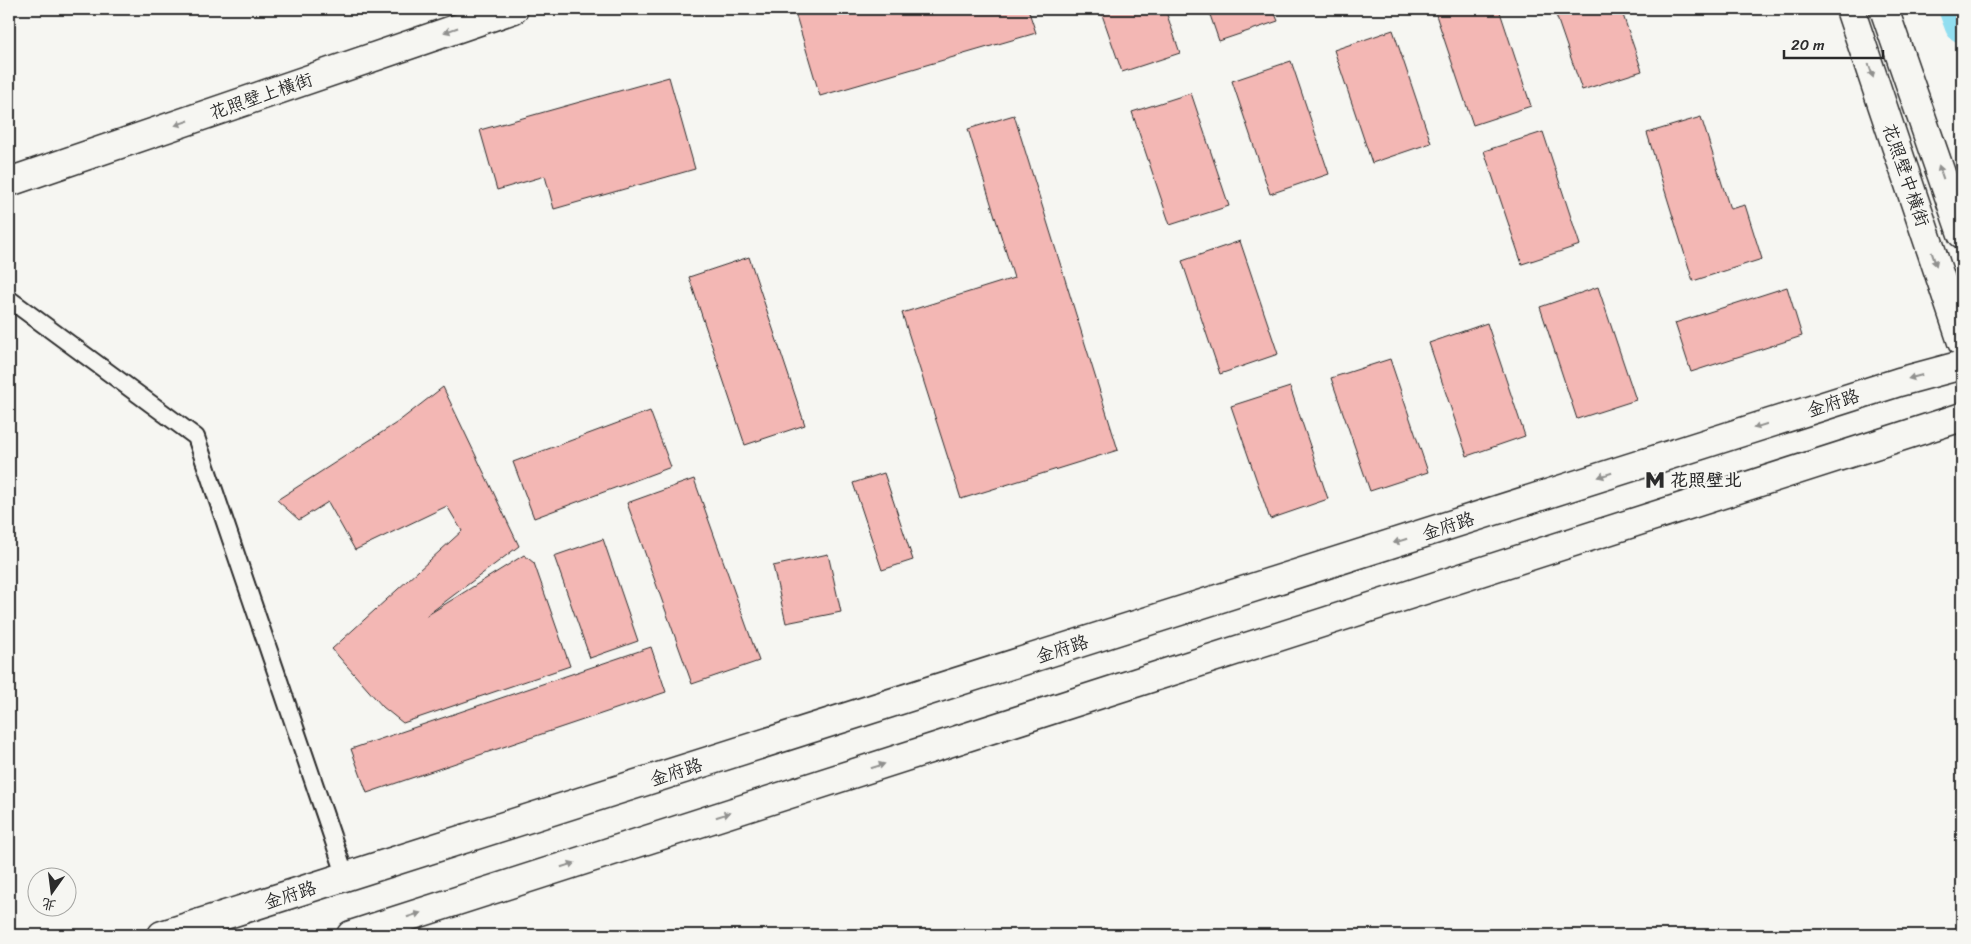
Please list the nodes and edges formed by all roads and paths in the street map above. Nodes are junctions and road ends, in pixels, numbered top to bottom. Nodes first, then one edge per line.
1 (514, 9) edge
2 (1850, 9) edge
3 (1884, 9) edge
4 (9, 182) edge
5 (1962, 234) edge
6 (9, 300) edge
7 (1962, 342) edge
8 (1962, 365) edge
9 (1962, 418) edge
10 (346, 876) junction
11 (162, 935) edge
12 (351, 935) edge

1 -> 4 street, 花照壁上横街
2 -> 7 street, 花照壁中横街
5 -> 3 street, 花照壁中横街
6 - 10 lane
8 -> 10 street, 金府路
12 -> 9 street
10 - 11 street, 金府路

